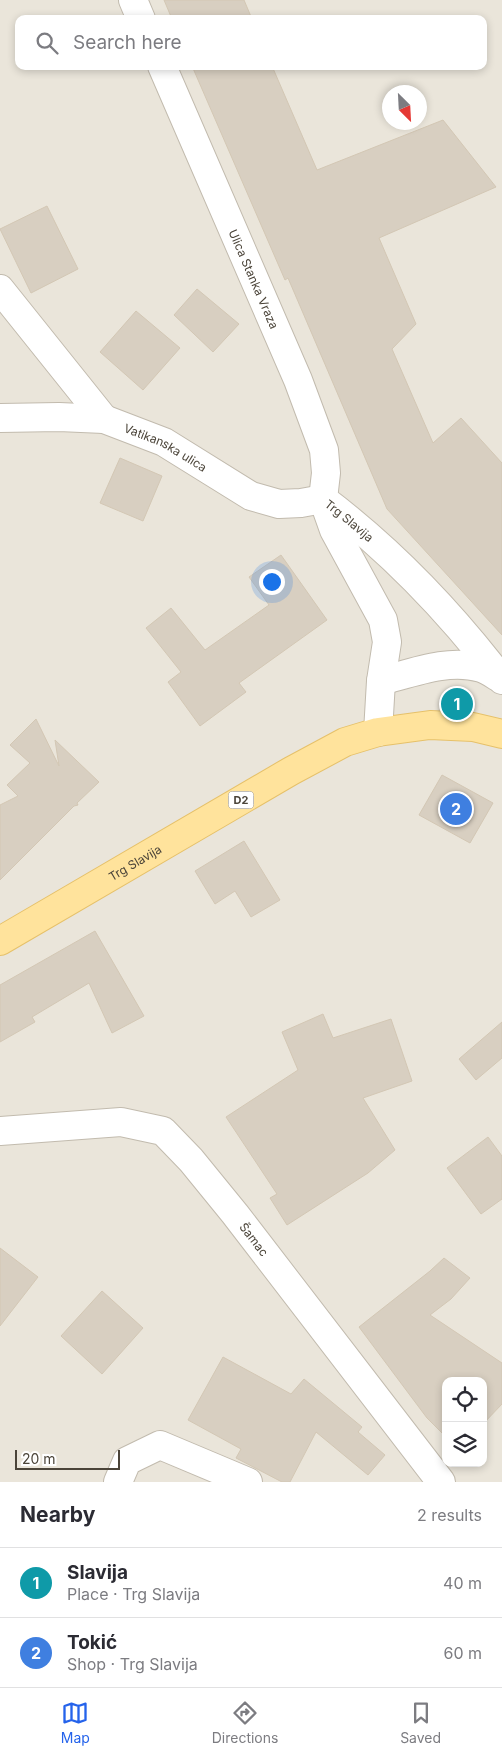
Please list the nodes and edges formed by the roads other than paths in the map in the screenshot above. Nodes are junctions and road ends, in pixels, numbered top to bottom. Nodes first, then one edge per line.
1 (133, 0) edge
2 (139, 15) edge
3 (164, 70) edge
4 (0, 289) edge
5 (0, 418) edge
6 (104, 419) junction
7 (324, 499) junction
8 (502, 680) edge
9 (381, 681) junction
10 (378, 732) junction
11 (502, 734) edge
12 (0, 941) edge
13 (0, 1131) edge
14 (118, 1482) edge
15 (248, 1482) edge
16 (442, 1482) edge

1 - 2 street
3 - 7 street, Ulica Stanka Vraza
4 - 6 street
5 - 6 street, Vatikanska ulica
6 - 7 street, Vatikanska ulica
7 - 8 street, Trg Slavija
7 - 9 street, Trg Slavija
8 - 9 street
9 - 10 street, Trg Slavija
10 - 11 main road, Trg Slavija / D2
10 - 12 main road, Trg Slavija / D2
13 - 16 street, Šamac
14 - 15 street

